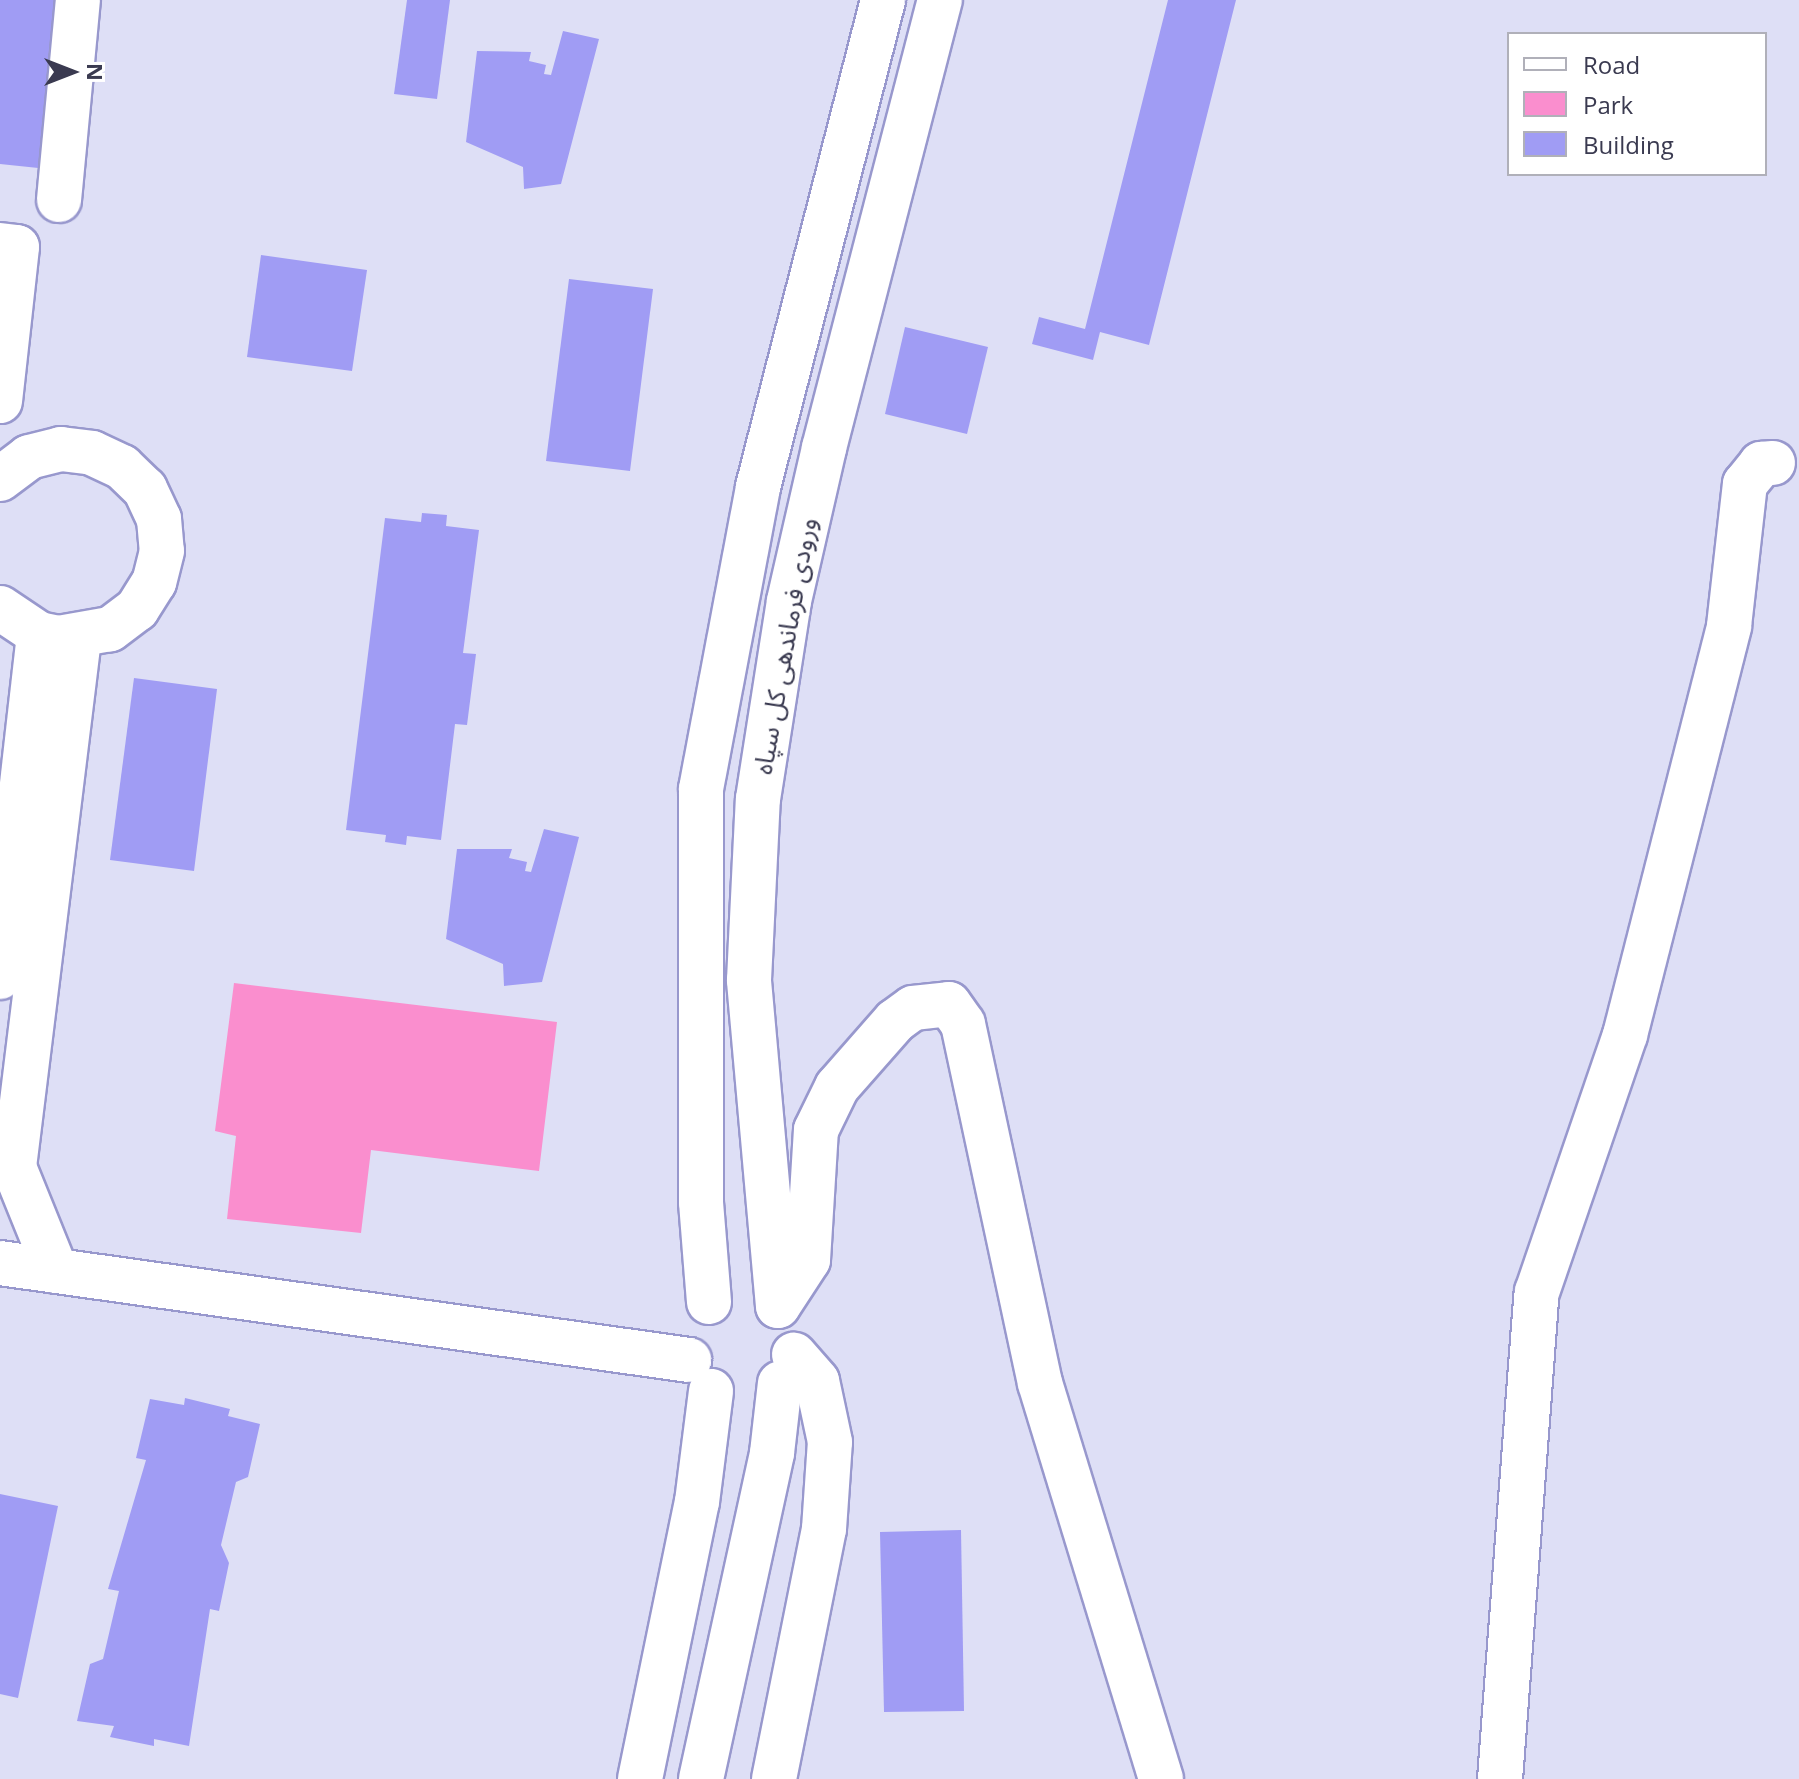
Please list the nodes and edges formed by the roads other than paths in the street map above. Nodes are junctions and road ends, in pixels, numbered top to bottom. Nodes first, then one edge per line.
1 (78, 0) edge
2 (883, 0) edge
3 (940, 0) edge
4 (59, 200) dead end
5 (0, 245) edge
6 (0, 401) edge
7 (1773, 463) dead end
8 (0, 479) edge
9 (0, 608) edge
10 (59, 636) junction
11 (0, 977) edge
12 (0, 1263) edge
13 (56, 1271) junction
14 (709, 1302) junction
15 (778, 1306) junction
16 (787, 1369) junction
17 (700, 1376) junction
18 (640, 1779) edge
19 (701, 1779) edge
20 (774, 1779) edge
21 (1161, 1779) edge
22 (1500, 1779) edge

1 - 4 lane
2 - 14 lane
3 - 15 lane, ورودی فرماندهی کل سپاه
5 - 6 lane
7 - 22 lane
8 - 10 lane
9 - 10 lane
10 - 11 lane
10 - 13 lane
12 - 13 lane
13 - 17 lane
14 - 15 lane
14 - 17 lane
15 - 16 lane
15 - 21 lane
16 - 17 lane
16 - 19 lane
16 - 20 lane
17 - 18 lane

